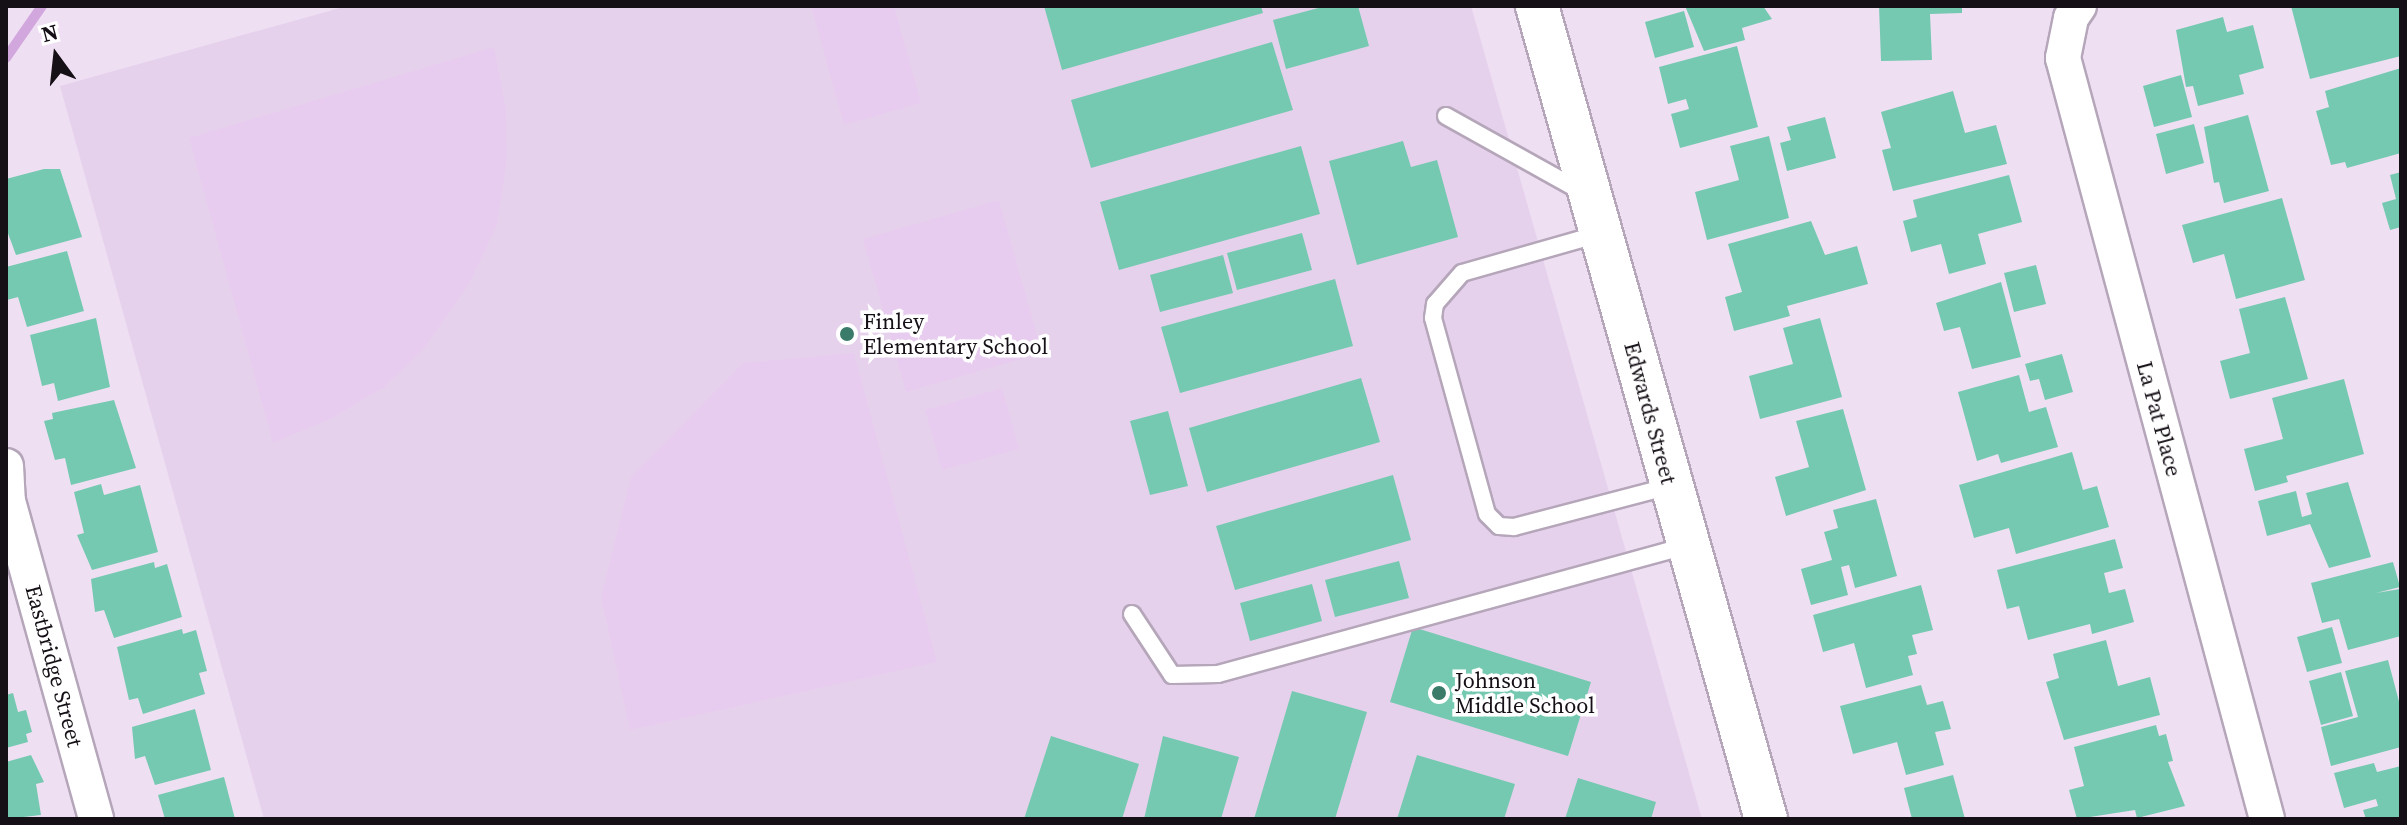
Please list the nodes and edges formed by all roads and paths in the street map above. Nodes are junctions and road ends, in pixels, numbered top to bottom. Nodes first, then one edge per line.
1 (1537, 6) edge
2 (2075, 12) edge
3 (1446, 116) dead end
4 (1595, 215) junction
5 (6, 466) edge
6 (1670, 486) junction
7 (7, 501) edge
8 (1688, 546) junction
9 (1132, 614) dead end
10 (96, 819) edge
11 (1766, 819) edge
12 (2267, 819) edge

1 - 4 street, Edwards Street
2 - 12 street, La Pat Place
3 - 4 lane
4 - 6 street, Edwards Street
4 - 6 lane
5 - 7 street, Eastbridge Street
6 - 8 street, Edwards Street
7 - 10 street, Eastbridge Street
8 - 9 lane
8 - 11 street, Edwards Street

